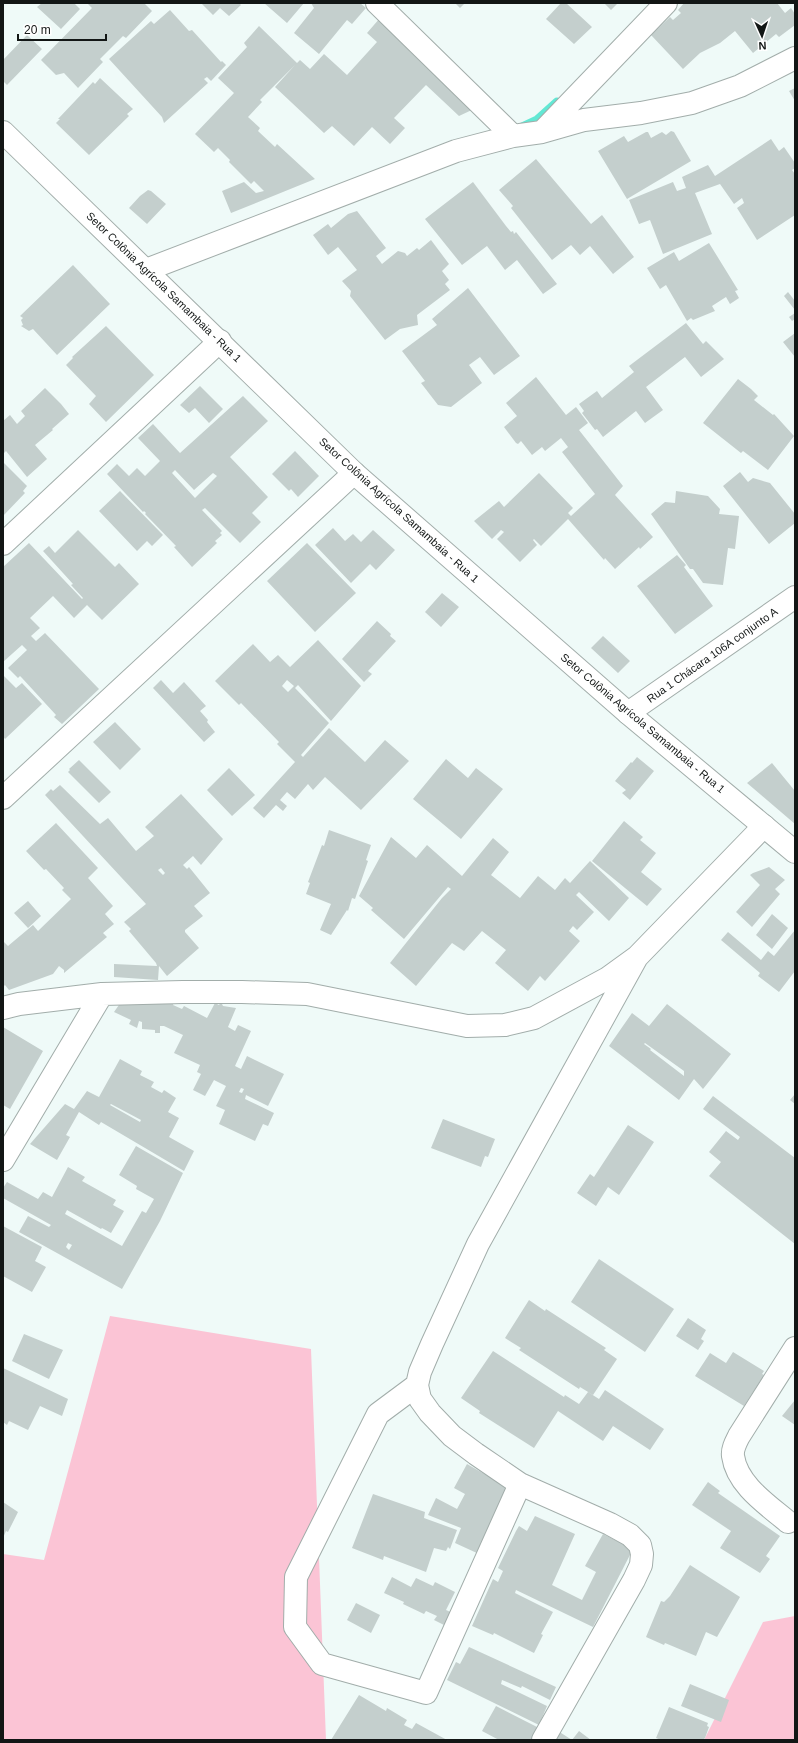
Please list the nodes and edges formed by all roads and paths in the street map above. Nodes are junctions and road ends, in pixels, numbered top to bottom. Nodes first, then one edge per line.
1 (377, 3) edge
2 (666, 3) edge
3 (795, 58) edge
4 (3, 132) edge
5 (542, 132) junction
6 (513, 136) junction
7 (146, 270) junction
8 (220, 341) junction
9 (354, 473) junction
10 (3, 544) edge
11 (795, 597) edge
12 (628, 713) junction
13 (3, 798) edge
14 (764, 826) junction
15 (795, 852) edge
16 (637, 957) junction
17 (102, 994) junction
18 (3, 1008) edge
19 (3, 1160) edge
20 (795, 1348) edge
21 (417, 1385) junction
22 (520, 1484) junction
23 (788, 1522) dead end
24 (544, 1740) edge

1 - 6 street
2 - 5 street
3 - 5 street
4 - 7 street, Setor Colônia Agrícola Samambaia - Rua 1
5 - 6 street
6 - 7 street
7 - 8 street, Setor Colônia Agrícola Samambaia - Rua 1
8 - 9 street, Setor Colônia Agrícola Samambaia - Rua 1
8 - 10 street
9 - 12 street, Setor Colônia Agrícola Samambaia - Rua 1
9 - 13 street
11 - 12 street, Rua 1 Chácara 106A conjunto A
12 - 14 street, Setor Colônia Agrícola Samambaia - Rua 1
14 - 15 street, Setor Colônia Agrícola Samambaia - Rua 1
14 - 16 street
16 - 17 street
16 - 21 street
17 - 18 street
17 - 19 street
20 - 23 street
21 - 22 street
21 - 22 street
22 - 24 street

